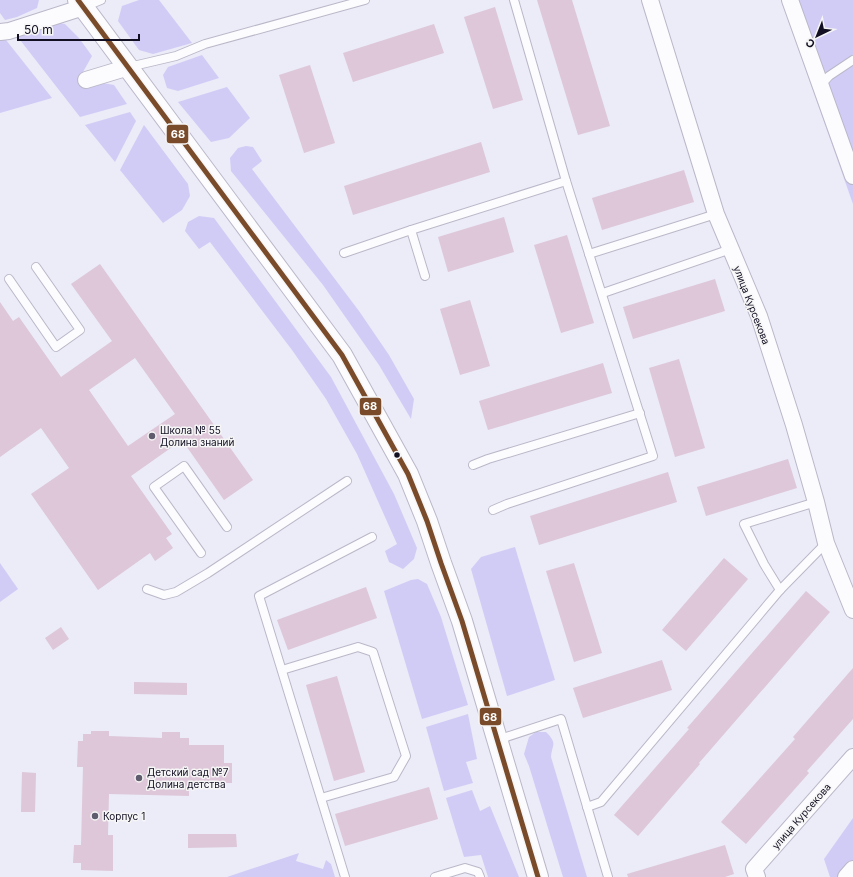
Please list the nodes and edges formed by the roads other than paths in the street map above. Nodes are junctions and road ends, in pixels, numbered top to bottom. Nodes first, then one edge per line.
1 (365, 0) edge
2 (514, 0) edge
3 (650, 0) edge
4 (790, 0) edge
5 (88, 2) edge
6 (0, 32) edge
7 (853, 60) edge
8 (129, 67) junction
9 (86, 80) dead end
10 (821, 84) junction
11 (853, 176) edge
12 (566, 181) junction
13 (716, 214) junction
14 (411, 230) junction
15 (731, 249) junction
16 (344, 253) dead end
17 (589, 254) junction
18 (36, 266) dead end
19 (425, 276) dead end
20 (9, 279) dead end
21 (603, 294) junction
22 (640, 413) junction
23 (473, 465) dead end
24 (347, 481) dead end
25 (816, 502) junction
26 (493, 510) dead end
27 (227, 527) dead end
28 (372, 537) dead end
29 (826, 543) junction
30 (201, 553) dead end
31 (147, 589) dead end
32 (780, 590) junction
33 (853, 610) edge
34 (282, 670) junction
35 (497, 740) junction
36 (853, 757) edge
37 (321, 798) junction
38 (587, 807) junction
39 (853, 869) edge
40 (345, 877) edge
41 (435, 877) edge
42 (480, 877) edge
43 (538, 877) edge
44 (608, 877) edge
45 (757, 877) edge
46 (846, 877) edge

1 - 8 lane
2 - 12 lane
3 - 13 street, улица Курсекова
4 - 10 street
5 - 6 street
5 - 8 street
7 - 10 lane
8 - 9 street
8 - 35 street
10 - 11 street
12 - 14 lane
12 - 17 lane
13 - 15 street, улица Курсекова
13 - 17 lane
14 - 16 lane
14 - 19 lane
15 - 21 lane
15 - 25 street, улица Курсекова
17 - 21 lane
18 - 20 lane
21 - 22 lane
22 - 23 lane
22 - 26 lane
24 - 31 lane
25 - 29 street, улица Курсекова
25 - 32 lane
27 - 30 lane
28 - 34 lane
29 - 32 lane
29 - 33 street, улица Курсекова
32 - 38 lane
34 - 37 lane
34 - 37 lane
35 - 38 lane
35 - 43 street
36 - 45 street, улица Курсекова
37 - 40 lane
38 - 44 lane
39 - 46 street
41 - 42 lane

